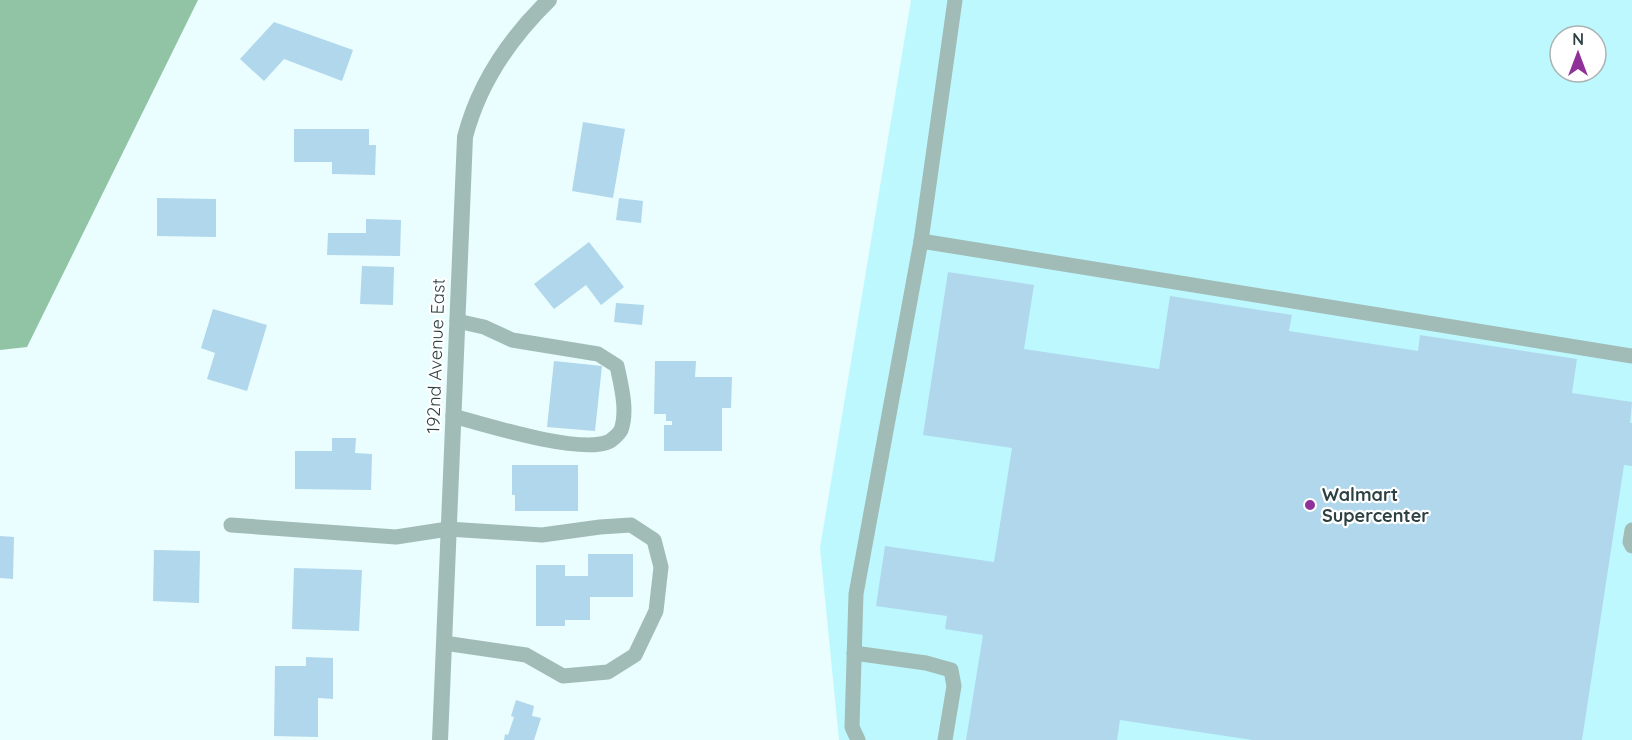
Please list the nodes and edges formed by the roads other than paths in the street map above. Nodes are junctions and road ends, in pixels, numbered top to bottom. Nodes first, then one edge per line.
1 (549, 0) edge
2 (955, 0) edge
3 (921, 241) junction
4 (457, 321) junction
5 (1632, 356) edge
6 (453, 416) junction
7 (231, 525) dead end
8 (448, 529) junction
9 (1632, 530) edge
10 (1632, 546) edge
11 (444, 643) junction
12 (854, 653) junction
13 (440, 740) edge
14 (858, 740) edge
15 (945, 740) edge

1 - 4 street, 192nd Avenue East
2 - 3 lane
3 - 5 lane
3 - 12 lane
4 - 6 street, 192nd Avenue East
4 - 6 lane
6 - 8 street, 192nd Avenue East
7 - 8 lane
8 - 11 street, 192nd Avenue East
8 - 11 lane
9 - 10 lane
11 - 13 street, 192nd Avenue East
12 - 14 lane
12 - 15 lane

